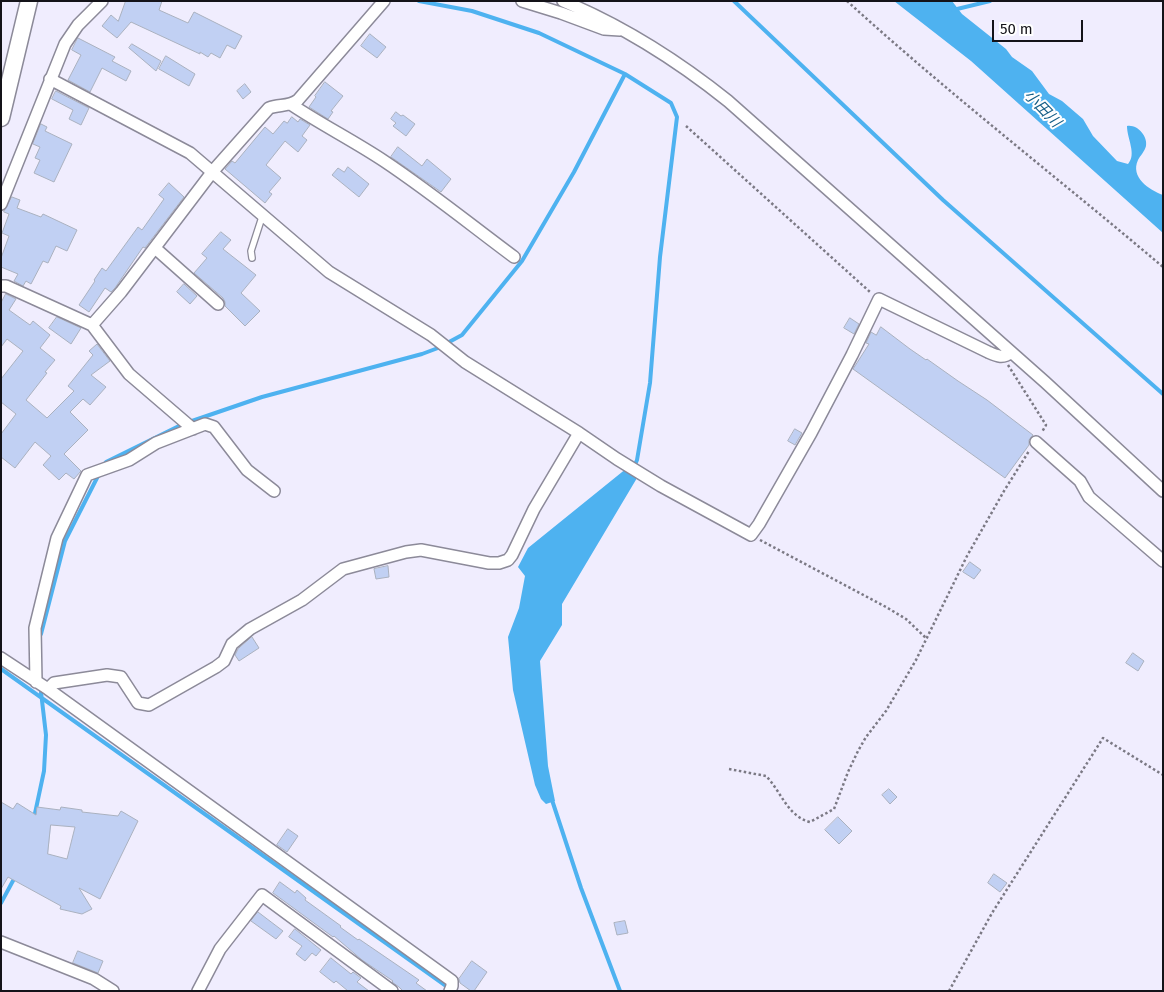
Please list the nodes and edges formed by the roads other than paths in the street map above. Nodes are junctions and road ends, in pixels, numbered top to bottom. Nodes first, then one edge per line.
1 (29, 1) edge
2 (102, 1) edge
3 (384, 1) edge
4 (522, 1) edge
5 (564, 1) edge
6 (622, 30) junction
7 (50, 79) junction
8 (292, 105) junction
9 (1, 118) edge
10 (213, 171) junction
11 (1, 204) edge
12 (263, 214) junction
13 (155, 248) junction
14 (514, 257) dead end
15 (252, 258) dead end
16 (1, 286) edge
17 (218, 304) dead end
18 (92, 325) junction
19 (1008, 354) junction
20 (193, 429) junction
21 (579, 433) junction
22 (1036, 442) road end
23 (274, 491) dead end
24 (1163, 491) edge
25 (1163, 561) edge
26 (1, 658) edge
27 (36, 682) junction
28 (48, 689) junction
29 (1, 942) edge
30 (451, 988) edge
31 (113, 991) edge
32 (198, 991) edge
33 (392, 991) edge

1 - 9 main road
2 - 7 street
3 - 8 street
4 - 6 street
5 - 6 street
6 - 19 street
7 - 10 street
7 - 11 street
8 - 10 street
8 - 14 street
10 - 12 street
10 - 13 street
12 - 15 lane
12 - 21 street
13 - 17 street
13 - 18 street
16 - 18 street
18 - 20 street
19 - 21 street
19 - 24 street
20 - 23 street
20 - 27 street
21 - 28 street
22 - 25 street
26 - 27 street
27 - 28 street
28 - 30 street
29 - 31 street
32 - 33 street

